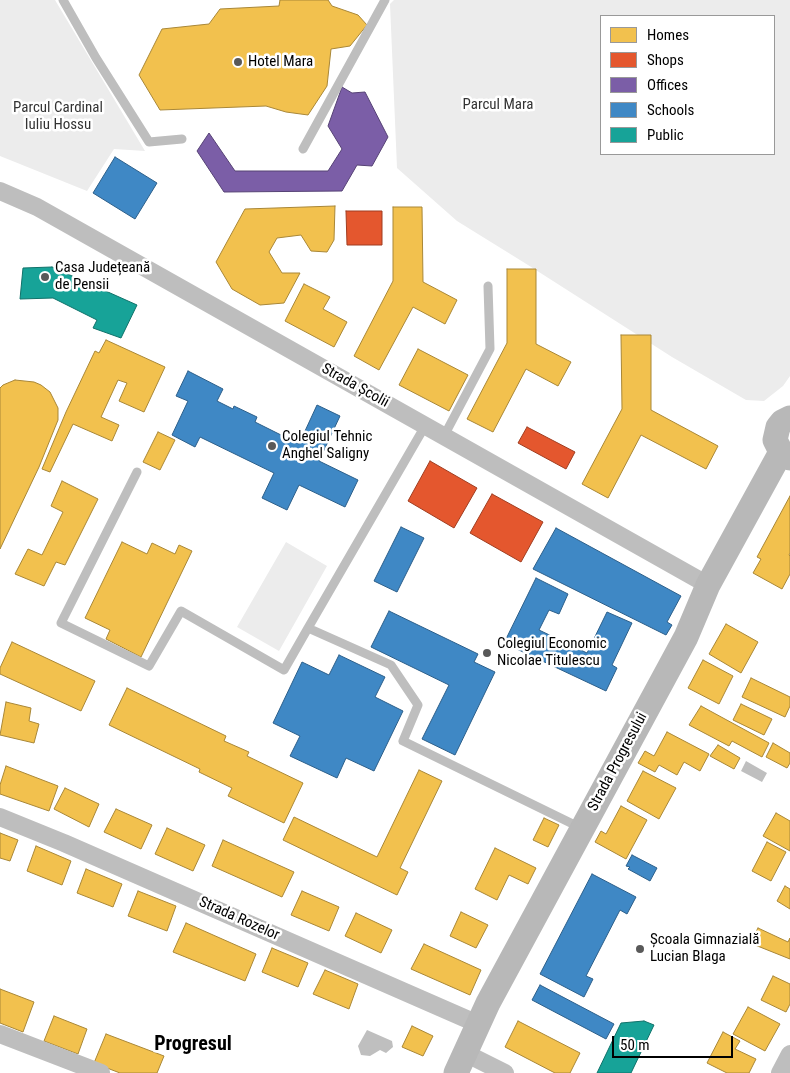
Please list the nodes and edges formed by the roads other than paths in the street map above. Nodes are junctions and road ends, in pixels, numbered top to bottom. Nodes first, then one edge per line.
1 (63, 0) edge
2 (385, 0) edge
3 (182, 139) dead end
4 (303, 149) dead end
5 (0, 191) edge
6 (488, 286) dead end
7 (790, 418) edge
8 (426, 426) junction
9 (444, 436) junction
10 (785, 455) edge
11 (137, 472) dead end
12 (708, 586) junction
13 (308, 628) junction
14 (0, 817) edge
15 (582, 829) junction
16 (478, 1024) junction
17 (0, 1034) edge
18 (790, 1054) edge
19 (460, 1063) edge
20 (101, 1073) edge
21 (505, 1073) edge
22 (780, 1073) edge

1 - 3 lane
2 - 4 lane
5 - 8 street, Strada Școlii
6 - 9 lane
7 - 10 street, Strada Progresului
8 - 9 street, Strada Școlii
8 - 13 lane
9 - 12 street, Strada Școlii
10 - 12 street, Strada Progresului
11 - 13 lane
12 - 15 street, Strada Progresului
13 - 15 lane
14 - 16 street, Strada Rozelor
15 - 16 street, Strada Progresului
16 - 19 street, Strada Progresului
17 - 20 street
18 - 22 street
19 - 21 street

